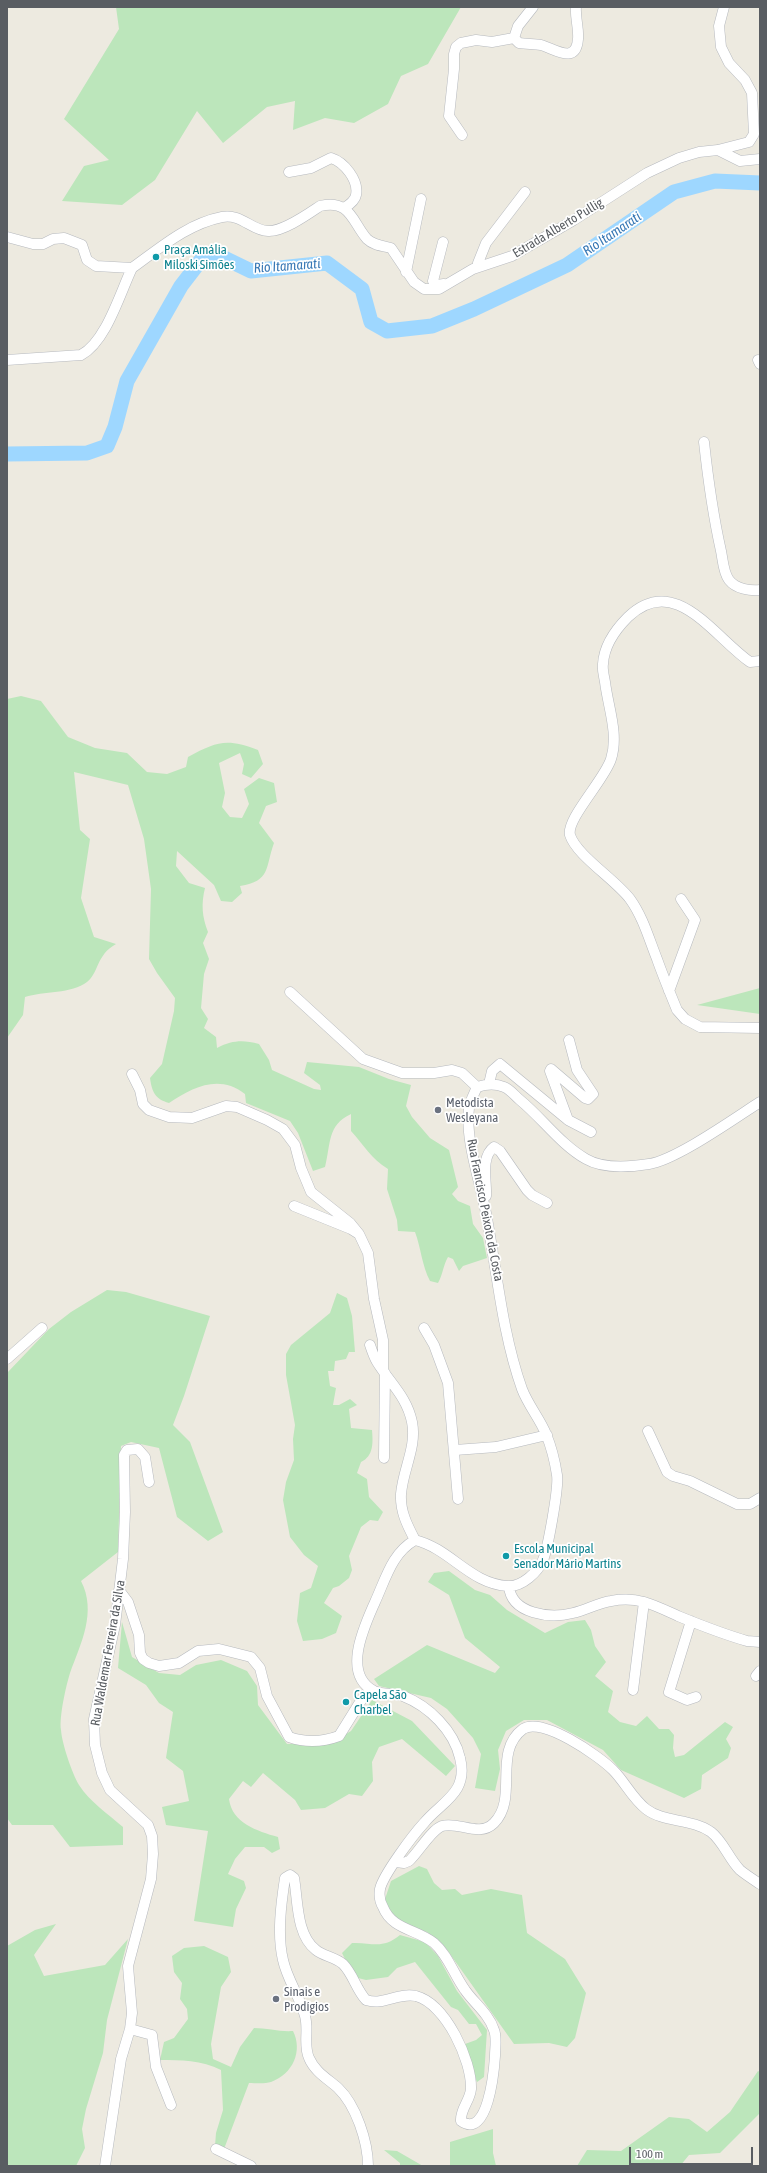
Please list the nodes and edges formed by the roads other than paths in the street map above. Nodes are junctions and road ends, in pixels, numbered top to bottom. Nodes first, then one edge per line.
1 (533, 7) edge
2 (576, 7) edge
3 (724, 7) edge
4 (514, 38) junction
5 (462, 135) dead end
6 (718, 150) junction
7 (760, 159) edge
8 (289, 172) dead end
9 (525, 192) dead end
10 (421, 199) dead end
11 (344, 208) junction
12 (7, 237) edge
13 (443, 242) dead end
14 (512, 256) junction
15 (478, 263) junction
16 (132, 268) junction
17 (406, 272) junction
18 (7, 360) edge
19 (704, 442) dead end
20 (760, 590) edge
21 (760, 661) edge
22 (681, 899) dead end
23 (669, 991) junction
24 (290, 992) dead end
25 (760, 1028) edge
26 (569, 1040) dead end
27 (132, 1074) dead end
28 (489, 1084) junction
29 (478, 1087) junction
30 (760, 1102) edge
31 (568, 1120) junction
32 (591, 1132) dead end
33 (547, 1203) dead end
34 (294, 1206) dead end
35 (485, 1210) junction
36 (359, 1234) junction
37 (42, 1328) dead end
38 (424, 1328) dead end
39 (370, 1345) dead end
40 (7, 1359) edge
41 (384, 1371) junction
42 (648, 1431) dead end
43 (547, 1435) junction
44 (455, 1450) junction
45 (384, 1458) dead end
46 (149, 1482) dead end
47 (760, 1498) edge
48 (458, 1499) dead end
49 (415, 1540) junction
50 (510, 1586) junction
51 (119, 1590) junction
52 (644, 1602) junction
53 (691, 1621) junction
54 (760, 1642) edge
55 (372, 1690) junction
56 (633, 1690) dead end
57 (696, 1697) dead end
58 (396, 1862) junction
59 (760, 1884) edge
60 (130, 2029) junction
61 (171, 2105) dead end
62 (216, 2149) dead end
63 (105, 2166) edge
64 (251, 2166) edge
65 (368, 2166) edge

1 - 4 street
2 - 4 street
3 - 6 street, Estrada Alberto Pullig
4 - 5 street
6 - 7 street
6 - 14 street, Estrada Alberto Pullig
8 - 11 street
9 - 15 street
10 - 17 street
11 - 16 street
11 - 17 street, Estrada Alberto Pullig
12 - 16 street
13 - 15 street
14 - 15 street
14 - 17 street, Estrada Alberto Pullig
16 - 18 street
19 - 20 street
21 - 23 street
22 - 23 street
23 - 25 street
24 - 29 street
26 - 31 street
27 - 36 street
28 - 29 street
28 - 30 street
28 - 31 street
29 - 35 street, Rua Francisco Peixoto da Costa
31 - 32 street
33 - 35 street
34 - 36 street
35 - 43 street, Rua Francisco Peixoto da Costa
36 - 41 street
37 - 40 street
38 - 44 street
39 - 41 street
41 - 45 street
41 - 49 street
42 - 47 street
43 - 44 street
43 - 50 street, Rua Francisco Peixoto da Costa
44 - 48 street
46 - 51 street, Rua Waldemar Ferreira da Silva
49 - 50 street
49 - 55 street
50 - 52 street
51 - 55 street
51 - 60 street, Rua Waldemar Ferreira da Silva
52 - 53 street
52 - 56 street
53 - 54 street
53 - 57 street
55 - 58 street
58 - 59 street
58 - 65 street
60 - 61 street
60 - 63 street, Rua Waldemar Ferreira da Silva
62 - 64 street

